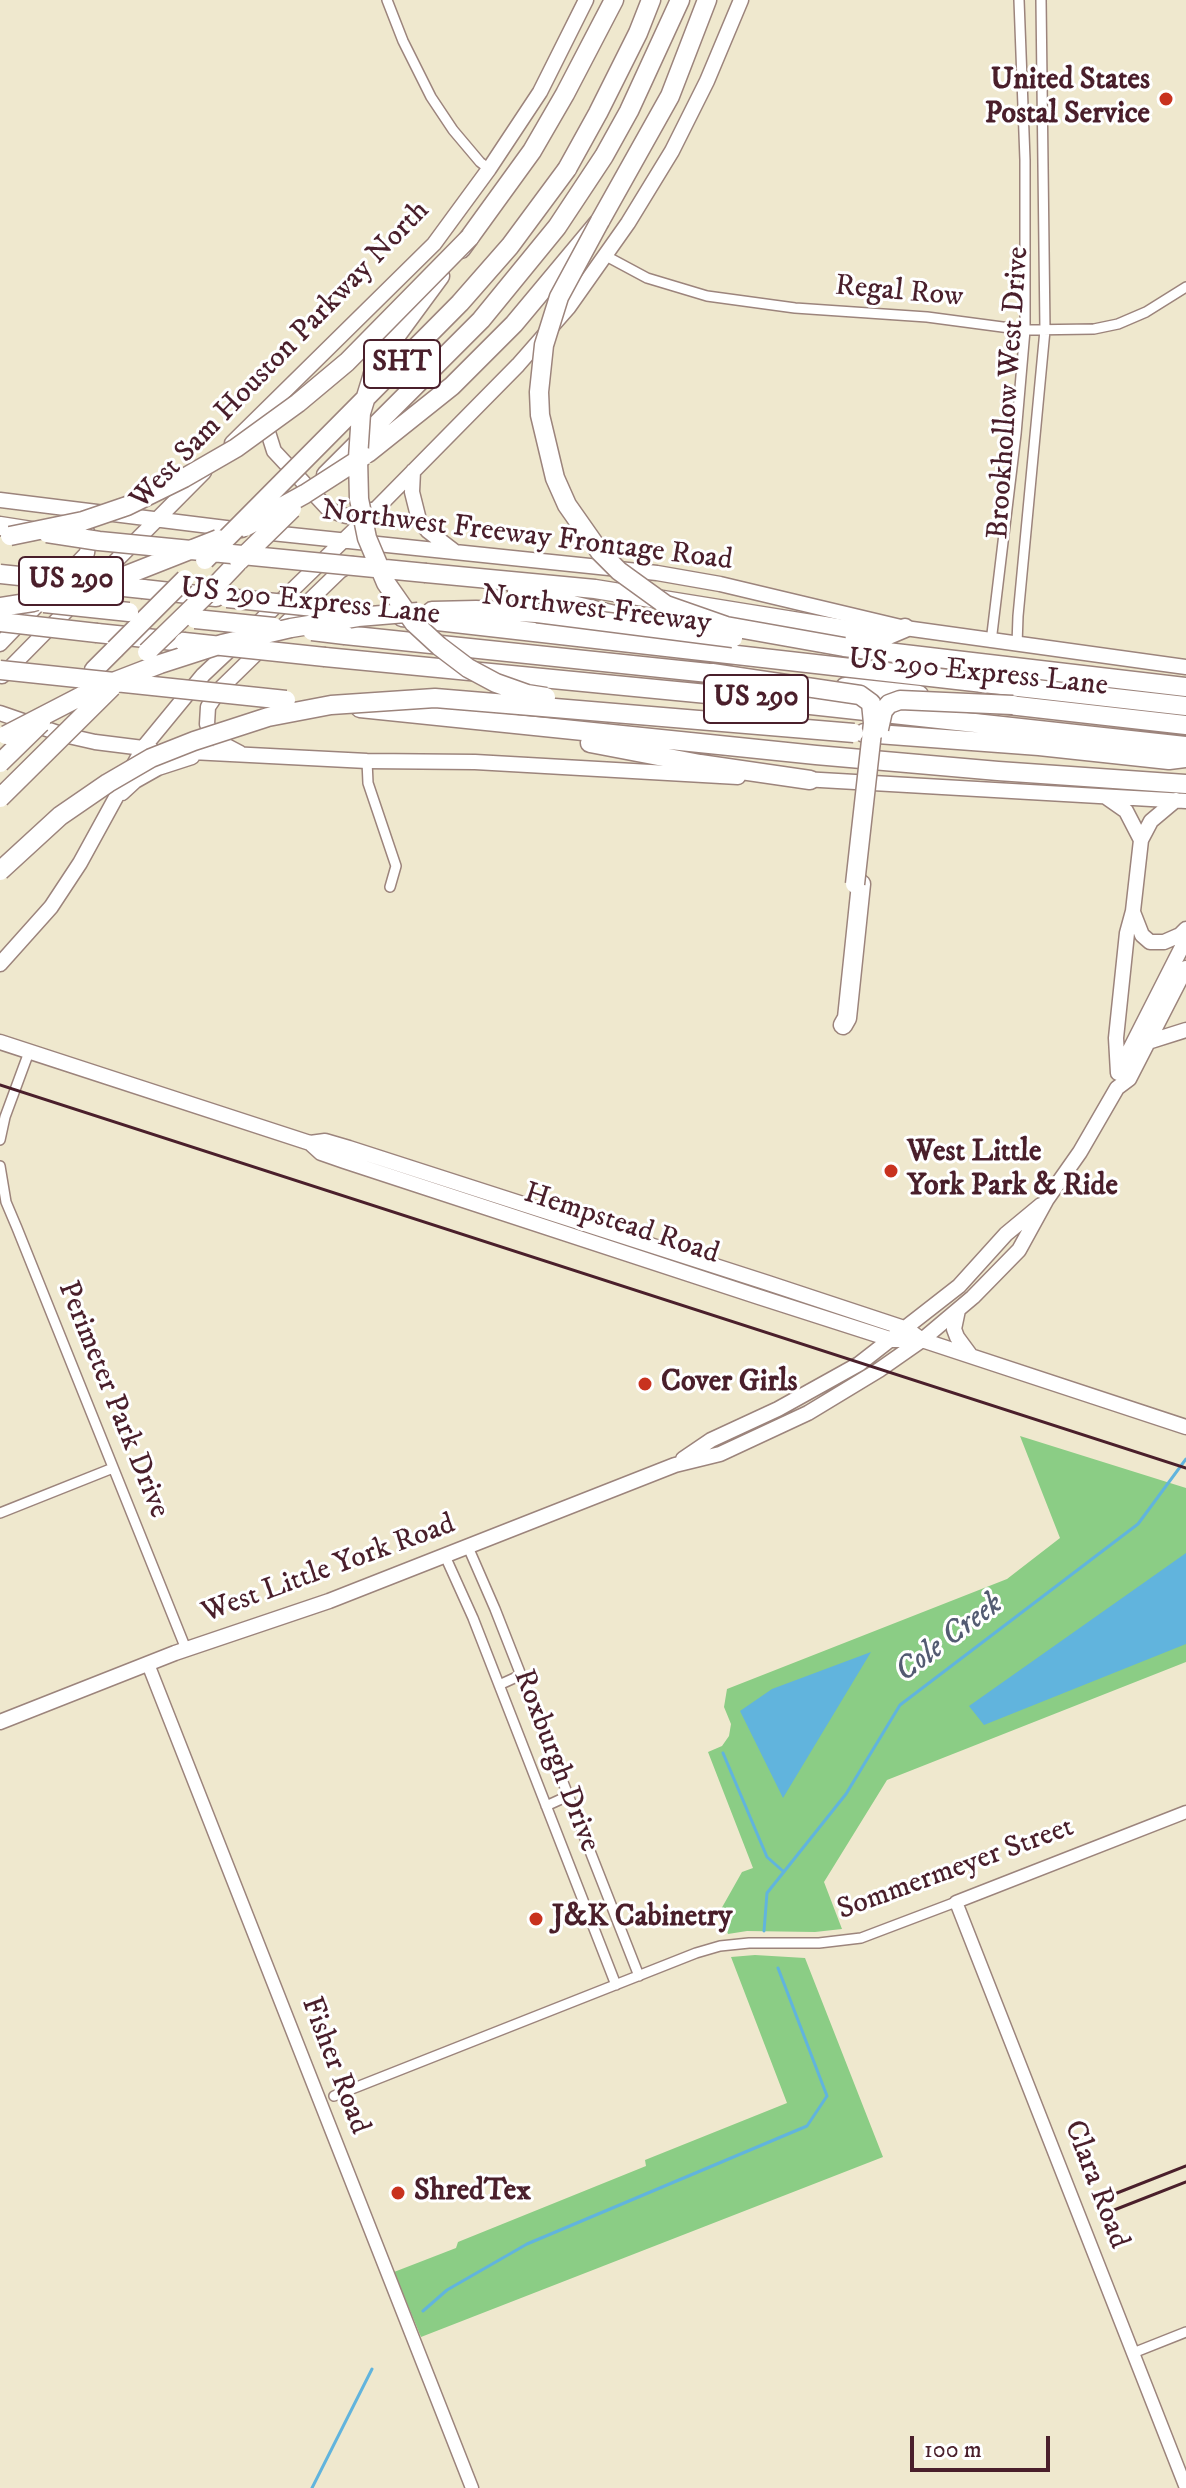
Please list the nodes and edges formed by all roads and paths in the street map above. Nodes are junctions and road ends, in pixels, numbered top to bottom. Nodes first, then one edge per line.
1 (387, 0) edge
2 (586, 0) edge
3 (614, 0) edge
4 (651, 0) edge
5 (680, 0) edge
6 (707, 0) edge
7 (741, 0) edge
8 (1019, 0) edge
9 (1041, 0) edge
10 (489, 169) junction
11 (600, 221) junction
12 (1026, 223) junction
13 (1044, 223) junction
14 (470, 237) junction
15 (606, 256) junction
16 (1186, 287) edge
17 (1025, 330) junction
18 (1045, 330) junction
19 (271, 405) junction
20 (413, 471) junction
21 (0, 500) edge
22 (376, 509) junction
23 (66, 510) junction
24 (156, 520) junction
25 (0, 526) edge
26 (0, 537) edge
27 (345, 541) junction
28 (402, 547) junction
29 (455, 552) junction
30 (0, 574) edge
31 (425, 577) junction
32 (0, 598) edge
33 (0, 607) edge
34 (0, 622) edge
35 (905, 628) junction
36 (991, 642) junction
37 (0, 644) edge
38 (1017, 645) junction
39 (844, 647) junction
40 (813, 665) junction
41 (1186, 667) edge
42 (0, 670) edge
43 (712, 673) junction
44 (0, 678) edge
45 (1186, 687) edge
46 (1013, 705) junction
47 (1186, 706) edge
48 (0, 713) edge
49 (643, 716) junction
50 (450, 718) junction
51 (1186, 725) edge
52 (0, 737) edge
53 (1186, 746) edge
54 (143, 748) junction
55 (210, 754) junction
56 (246, 756) junction
57 (1186, 758) edge
58 (367, 761) junction
59 (0, 763) edge
60 (810, 780) junction
61 (1186, 784) edge
62 (1106, 797) junction
63 (0, 798) edge
64 (1181, 801) edge
65 (110, 804) junction
66 (1141, 840) junction
67 (0, 871) edge
68 (858, 884) junction
69 (390, 887) dead end
70 (1133, 911) junction
71 (1186, 929) edge
72 (1186, 939) edge
73 (0, 964) edge
74 (1186, 968) edge
75 (1186, 1030) edge
76 (0, 1042) edge
77 (1148, 1042) junction
78 (29, 1052) junction
79 (1118, 1080) junction
80 (0, 1140) edge
81 (310, 1143) junction
82 (0, 1166) edge
83 (1047, 1199) junction
84 (959, 1309) junction
85 (907, 1329) junction
86 (893, 1340) junction
87 (922, 1340) junction
88 (971, 1356) junction
89 (1186, 1427) edge
90 (675, 1465) junction
91 (113, 1468) junction
92 (0, 1513) edge
93 (468, 1547) junction
94 (445, 1556) junction
95 (186, 1649) junction
96 (148, 1664) junction
97 (521, 1675) junction
98 (499, 1685) junction
99 (0, 1722) edge
100 (568, 1796) junction
101 (546, 1806) junction
102 (1186, 1812) edge
103 (956, 1902) junction
104 (639, 1976) junction
105 (616, 1985) junction
106 (334, 2096) dead end
107 (1186, 2332) edge
108 (1133, 2353) junction
109 (472, 2488) edge
110 (1186, 2488) edge

1 - 10 street
2 - 10 main road, West Sam Houston Parkway North
3 - 14 highway
4 - 59 highway, SHT, bridge
5 - 63 highway, SHT, bridge
6 - 11 highway
7 - 15 main road
8 - 12 street, Brookhollow West Drive
9 - 13 street, Brookhollow West Drive
10 - 19 main road, West Sam Houston Parkway North
11 - 33 highway, bridge
11 - 39 highway, bridge
12 - 13 street
12 - 17 street, Brookhollow West Drive
13 - 18 street, Brookhollow West Drive
14 - 26 highway, bridge
14 - 49 highway, bridge
15 - 17 street, Regal Row
15 - 20 main road
16 - 18 street, Regal Row
17 - 18 street, Regal Row
17 - 36 street, Brookhollow West Drive
18 - 38 street, Brookhollow West Drive
19 - 22 main road
19 - 24 main road, West Sam Houston Parkway North
20 - 22 main road
20 - 29 main road
21 - 23 main road, Northwest Freeway Frontage Road
22 - 27 main road
23 - 24 main road, Northwest Freeway Frontage Road
23 - 37 main road
24 - 27 main road, Northwest Freeway Frontage Road
24 - 44 main road, West Sam Houston Parkway North
25 - 31 highway, bridge
27 - 28 main road, Northwest Freeway Frontage Road
27 - 54 main road
28 - 29 main road, Northwest Freeway Frontage Road
28 - 56 main road
29 - 35 main road, Northwest Freeway Frontage Road
30 - 40 highway, Northwest Freeway / US 290, bridge
31 - 35 highway
31 - 40 highway
32 - 43 highway, US 290 Express Lane, bridge
34 - 53 highway, US 290, bridge
35 - 36 main road, Northwest Freeway Frontage Road
36 - 38 main road, Northwest Freeway Frontage Road
38 - 41 main road, Northwest Freeway Frontage Road
39 - 45 highway
39 - 52 highway, bridge
40 - 47 highway, Northwest Freeway / US 290
42 - 50 highway, bridge
43 - 46 highway, US 290 Express Lane, bridge
43 - 68 highway, bridge
46 - 51 highway, US 290 Express Lane
46 - 68 highway, bridge
48 - 54 main road
49 - 57 highway, bridge
49 - 67 highway, bridge
50 - 60 highway
50 - 61 highway
54 - 55 main road
54 - 65 main road
55 - 56 main road
55 - 65 main road
56 - 58 main road
58 - 60 main road
58 - 69 street
60 - 62 main road
62 - 64 main road
62 - 66 main road
64 - 66 main road
65 - 73 main road
66 - 70 main road
68 - 68 highway
70 - 71 main road
70 - 79 main road
72 - 79 main road, West Little York Road
74 - 77 main road, West Little York Road
75 - 77 main road
76 - 78 main road, Hempstead Road
77 - 79 main road, West Little York Road
78 - 80 street
78 - 81 main road, Hempstead Road
79 - 83 main road, West Little York Road
81 - 85 main road, Hempstead Road
81 - 86 main road, Hempstead Road
82 - 91 street, Perimeter Park Drive
83 - 84 main road, West Little York Road
83 - 85 main road, West Little York Road
84 - 87 main road, West Little York Road
84 - 88 main road
85 - 86 main road, West Little York Road
85 - 87 main road, Hempstead Road
86 - 87 main road, Hempstead Road
86 - 90 main road, West Little York Road
87 - 88 main road, Hempstead Road
87 - 90 main road, West Little York Road
88 - 89 main road, Hempstead Road
90 - 93 main road, West Little York Road
91 - 92 street
91 - 95 street, Perimeter Park Drive
93 - 94 main road, West Little York Road
93 - 97 street, Roxburgh Drive
94 - 95 main road, West Little York Road
94 - 98 street, Roxburgh Drive
95 - 96 main road, West Little York Road
96 - 99 main road, West Little York Road
96 - 109 street, Fisher Road
97 - 98 street
97 - 100 street, Roxburgh Drive
98 - 101 street, Roxburgh Drive
100 - 101 street
100 - 104 street, Roxburgh Drive
101 - 105 street, Roxburgh Drive
102 - 103 street, Sommermeyer Street
103 - 104 street, Sommermeyer Street
103 - 108 street, Clara Road
104 - 105 street, Sommermeyer Street
105 - 106 street, Sommermeyer Street
107 - 108 street
108 - 110 street, Clara Road

